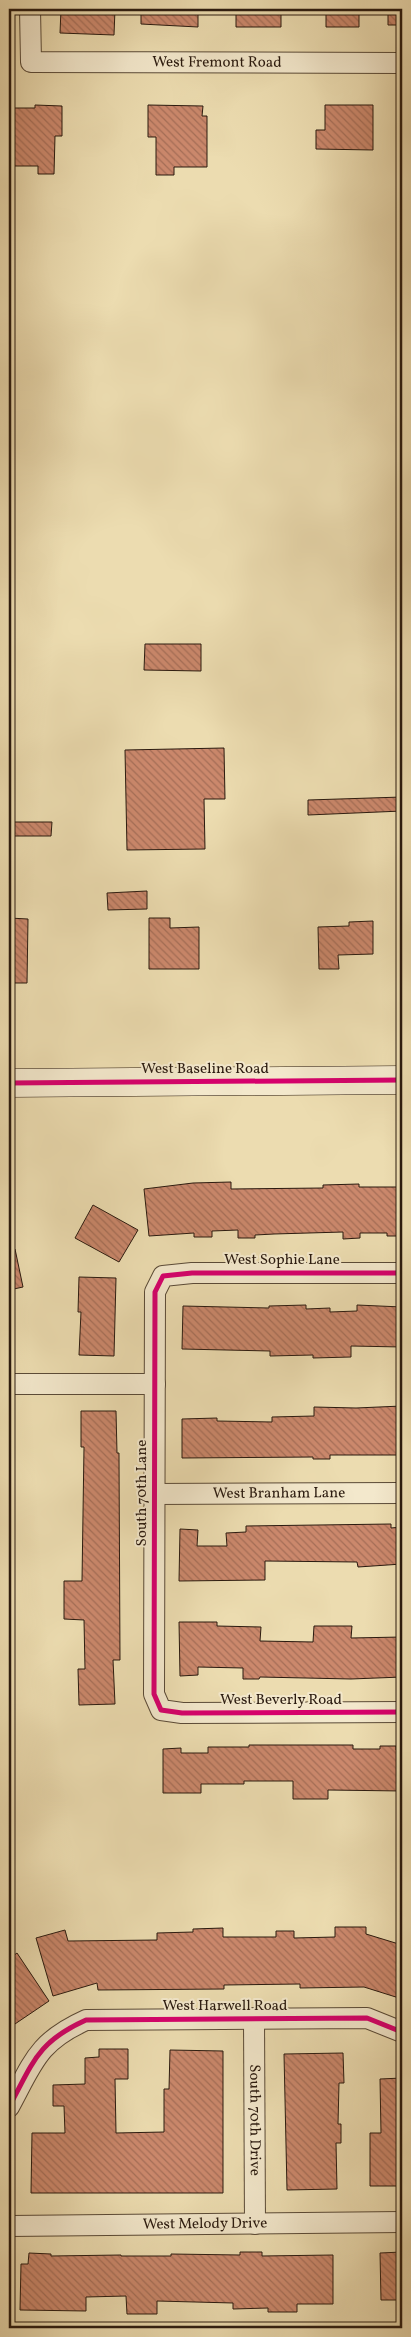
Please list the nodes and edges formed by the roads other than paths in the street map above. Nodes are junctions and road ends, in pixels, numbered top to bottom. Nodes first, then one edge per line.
1 (30, 9) edge
2 (402, 63) edge
3 (402, 1080) edge
4 (9, 1083) edge
5 (402, 1273) edge
6 (162, 1276) joint
7 (9, 1384) edge
8 (155, 1384) junction
9 (402, 1493) edge
10 (155, 1494) junction
11 (161, 1710) joint
12 (402, 1712) edge
13 (254, 2018) junction
14 (402, 2032) edge
15 (9, 2107) edge
16 (402, 2222) edge
17 (255, 2224) junction
18 (9, 2226) edge

1 - 2 street, West Fremont Road
3 - 4 main road, West Baseline Road
5 - 6 street, West Sophie Lane
6 - 8 street, South 70th Lane
7 - 8 street
8 - 10 street, South 70th Lane
9 - 10 street, West Branham Lane
10 - 11 street, South 70th Lane
11 - 12 street, West Beverly Road
13 - 14 street, West Harwell Road
13 - 15 street, West Harwell Road
13 - 17 street, South 70th Drive
16 - 17 street, West Melody Drive
17 - 18 street, West Melody Drive

